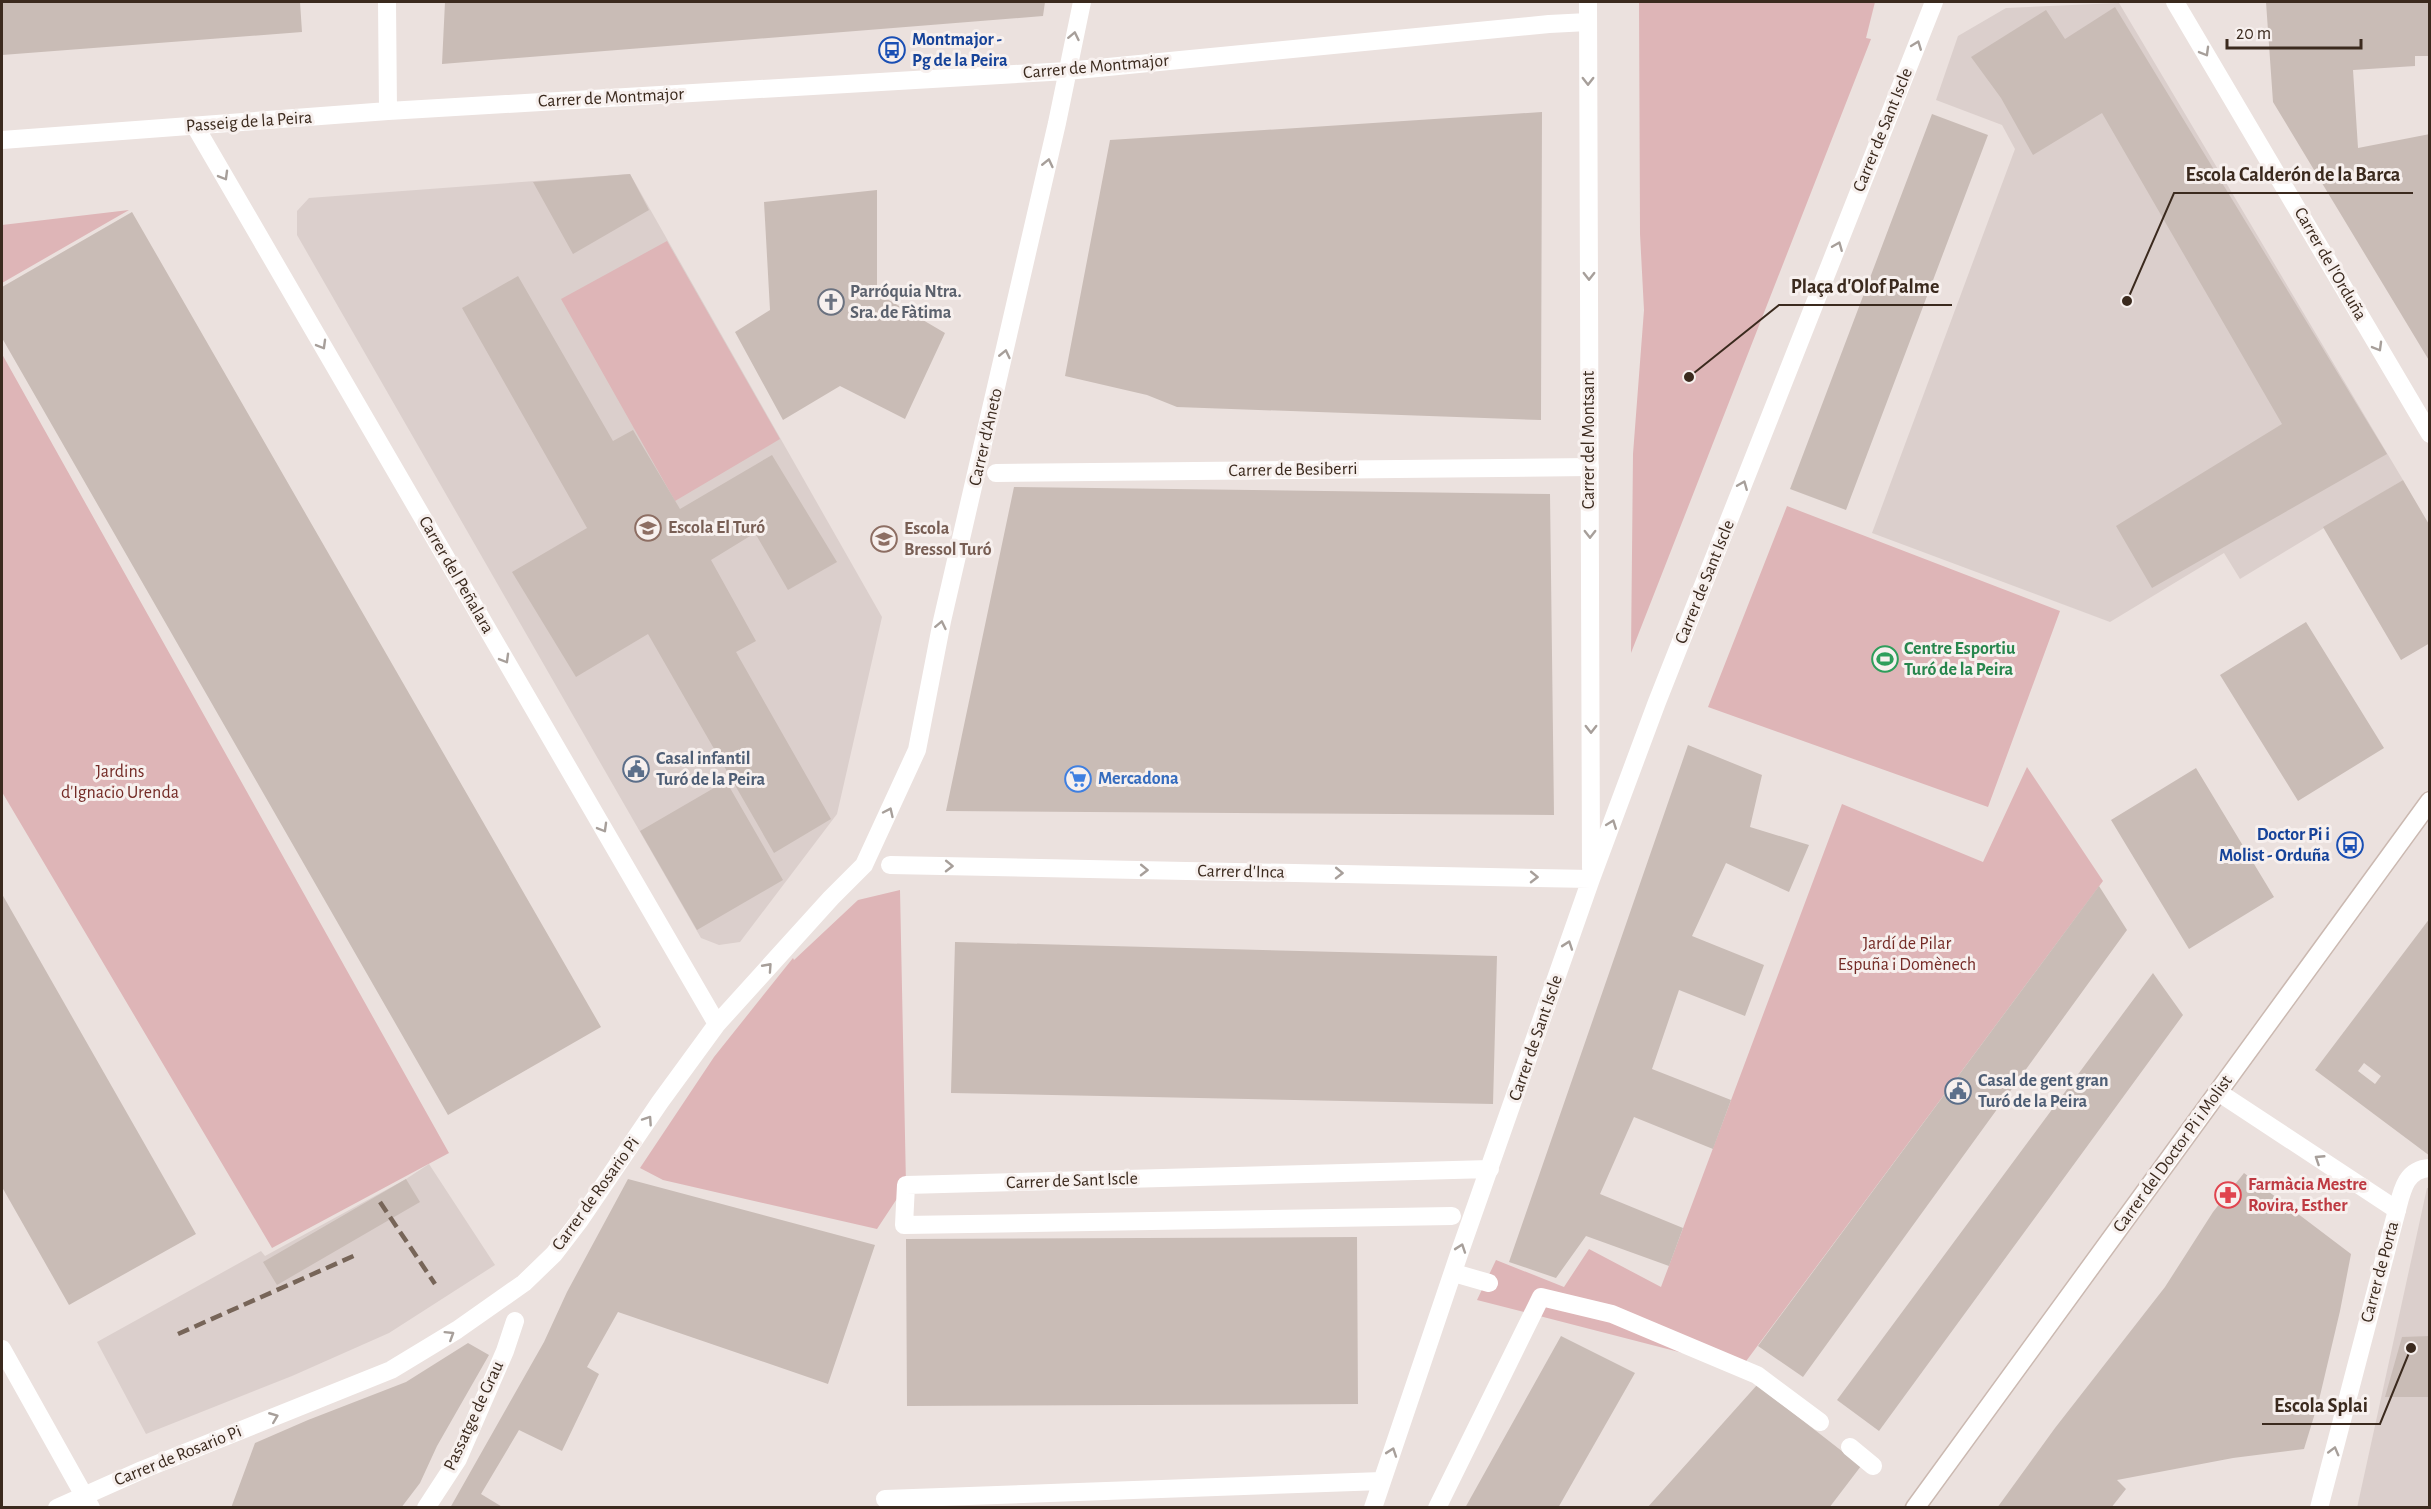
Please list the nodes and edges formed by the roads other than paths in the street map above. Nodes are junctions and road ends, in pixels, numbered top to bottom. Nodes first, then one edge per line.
1 (387, 2) edge
2 (1082, 2) edge
3 (1588, 2) edge
4 (1934, 2) edge
5 (2175, 2) edge
6 (1588, 22) junction
7 (1067, 71) junction
8 (388, 111) junction
9 (195, 126) junction
10 (2, 140) edge
11 (2430, 434) edge
12 (1590, 467) junction
13 (996, 473) dead end
14 (2430, 801) edge
15 (864, 865) joint
16 (891, 865) dead end
17 (1591, 879) junction
18 (717, 1024) junction
19 (2218, 1092) junction
20 (2430, 1168) edge
21 (1490, 1169) junction
22 (2397, 1210) junction
23 (1452, 1216) dead end
24 (1454, 1273) junction
25 (1489, 1284) dead end
26 (515, 1321) dead end
27 (2, 1349) edge
28 (1820, 1422) dead end
29 (1850, 1447) dead end
30 (1873, 1466) dead end
31 (1382, 1481) junction
32 (885, 1499) dead end
33 (87, 1501) edge
34 (57, 1508) edge
35 (426, 1508) edge
36 (1373, 1508) edge
37 (1437, 1508) edge
38 (1915, 1508) edge
39 (2319, 1508) edge

1 - 8 street
7 -> 2 street, Carrer d'Aneto
3 - 6 street, Carrer del Montsant
17 -> 4 street, Carrer de Sant Iscle
5 -> 11 street, Carrer de l'Orduña
6 - 7 street, Carrer de Montmajor
6 -> 12 street, Carrer del Montsant
7 - 8 street, Carrer de Montmajor
15 -> 7 street, Carrer d'Aneto
8 - 9 street, Passeig de la Peira
9 - 10 street, Passeig de la Peira
9 -> 18 street, Carrer del Peñalara
12 - 13 street, Carrer de Besiberri
12 -> 17 street, Carrer del Montsant
14 - 19 street, Carrer del Doctor Pi i Molist
18 -> 15 street, Carrer de Rosario Pi
16 -> 17 street, Carrer d'Inca
21 -> 17 street, Carrer de Sant Iscle
33 -> 18 street, Carrer de Rosario Pi
22 -> 19 street, Carrer de Porta
19 - 38 street, Carrer del Doctor Pi i Molist
20 - 22 street
21 - 23 street, Carrer de Sant Iscle
24 -> 21 street, Carrer de Sant Iscle
39 -> 22 street, Carrer de Porta
24 - 25 street
31 -> 24 street, Carrer de Sant Iscle
26 - 35 street, Passatge de Grau
27 - 33 street
28 - 37 street
29 - 30 street
31 - 32 street
31 - 36 street, Carrer de Sant Iscle
33 - 34 street, Carrer de Rosario Pi

